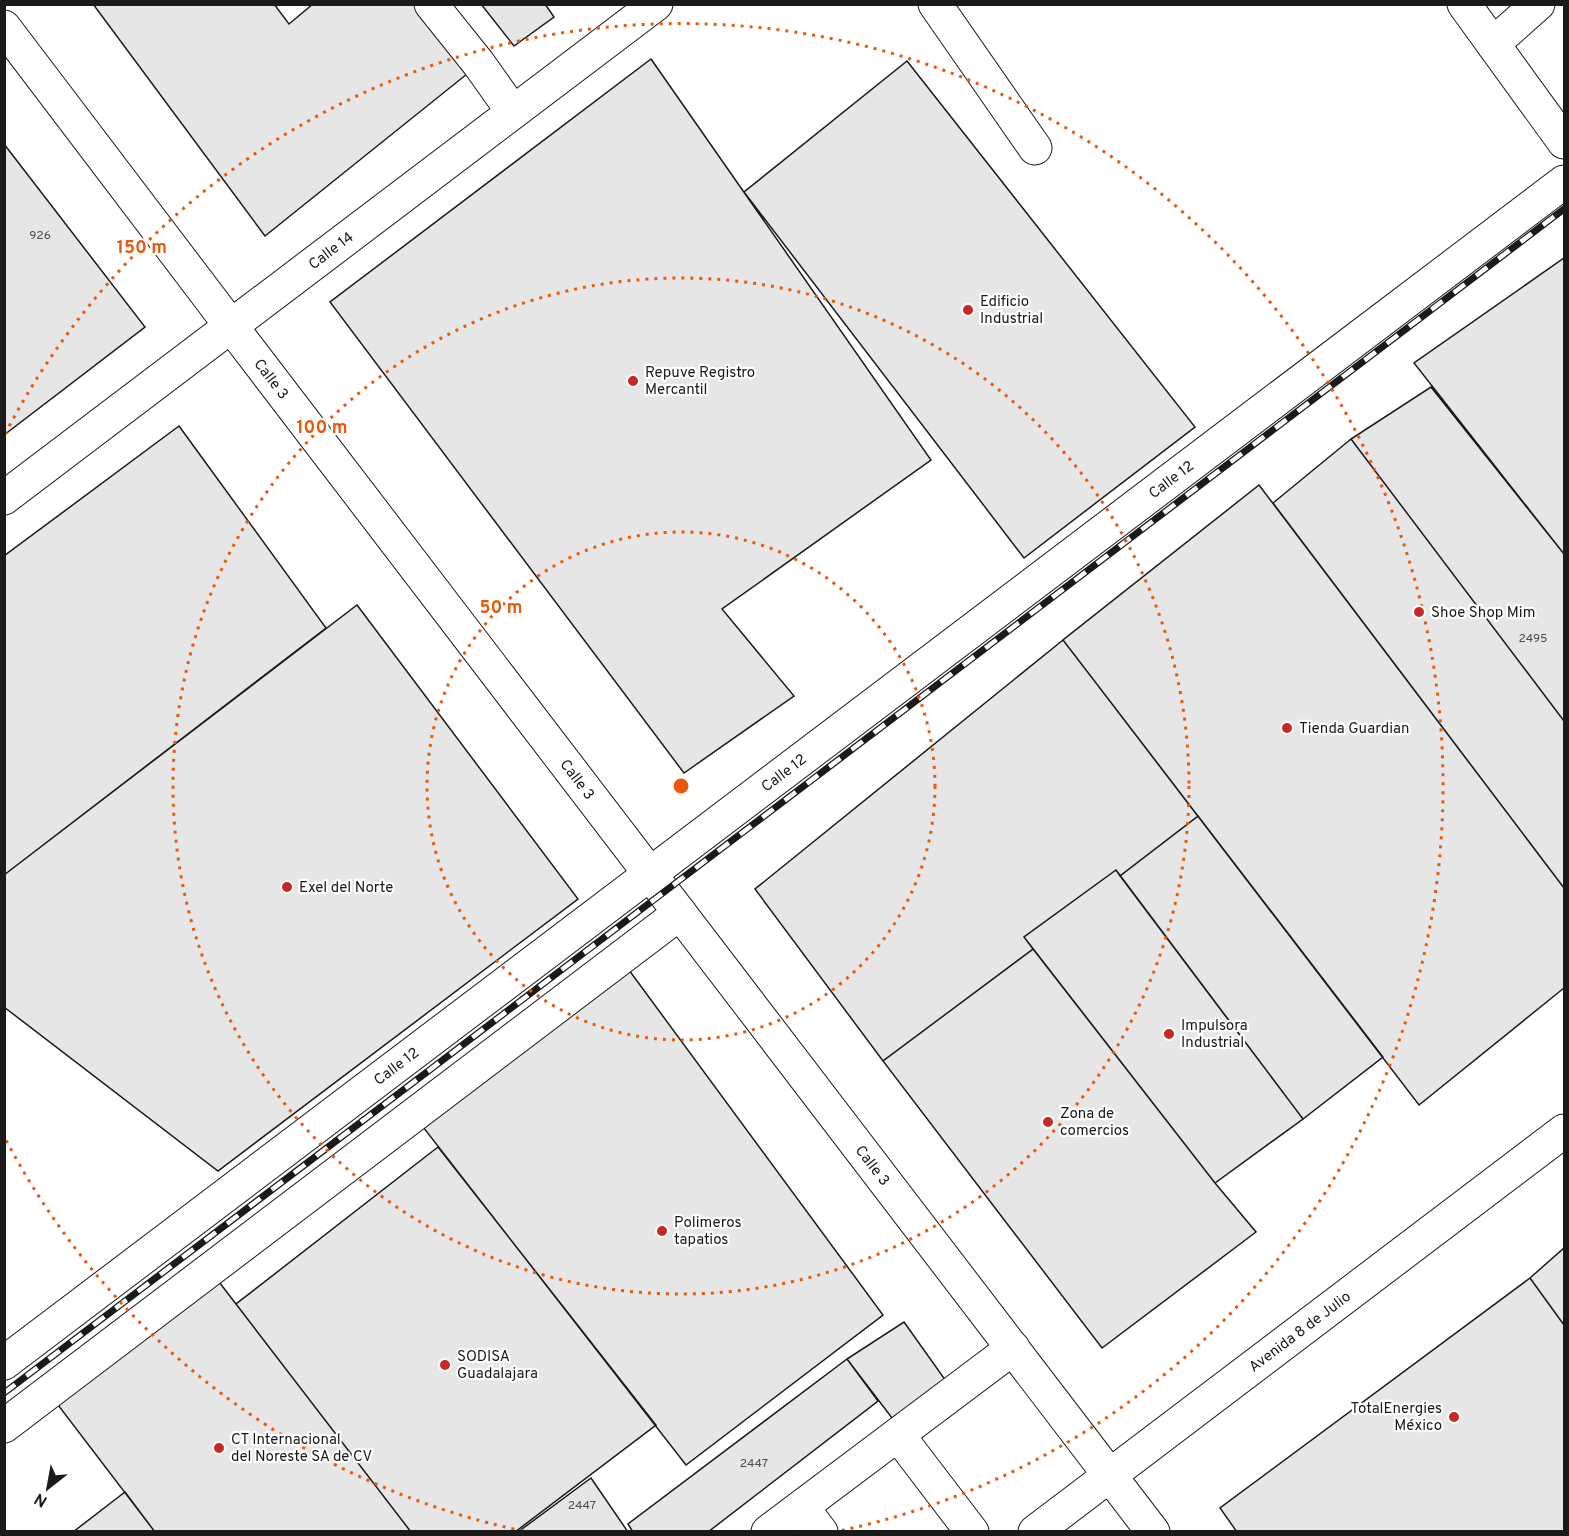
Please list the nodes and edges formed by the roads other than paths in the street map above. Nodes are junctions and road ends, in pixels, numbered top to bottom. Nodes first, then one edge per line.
1 (431, 4) edge
2 (656, 4) edge
3 (935, 4) edge
4 (1464, 4) edge
5 (1538, 4) edge
6 (4, 27) edge
7 (1493, 44) junction
8 (513, 112) junction
9 (1564, 142) edge
10 (1035, 148) dead end
11 (1564, 182) edge
12 (231, 326) junction
13 (4, 498) edge
14 (650, 874) junction
15 (680, 913) junction
16 (1564, 1131) edge
17 (1013, 1348) junction
18 (4, 1363) edge
19 (4, 1426) edge
20 (898, 1435) junction
21 (1110, 1474) junction
22 (811, 1519) edge
23 (768, 1532) edge
24 (972, 1532) edge
25 (1035, 1532) edge
26 (1153, 1532) edge

1 - 8 street
2 - 8 street, Calle 14
3 - 10 street
4 - 7 street
5 - 7 street
6 - 12 street, Calle 3
7 - 9 street
8 - 12 street, Calle 14
11 - 14 street, Calle 12
12 - 13 street, Calle 14
12 - 14 street, Calle 3
14 - 15 street, Calle 3
14 - 18 street, Calle 12
15 - 17 street, Calle 3
15 - 19 street
16 - 21 street, Avenida 8 de Julio
17 - 20 street
17 - 21 street, Calle 3
20 - 22 street
20 - 24 street
21 - 25 street, Avenida 8 de Julio
21 - 26 street, Calle 3
22 - 23 street

